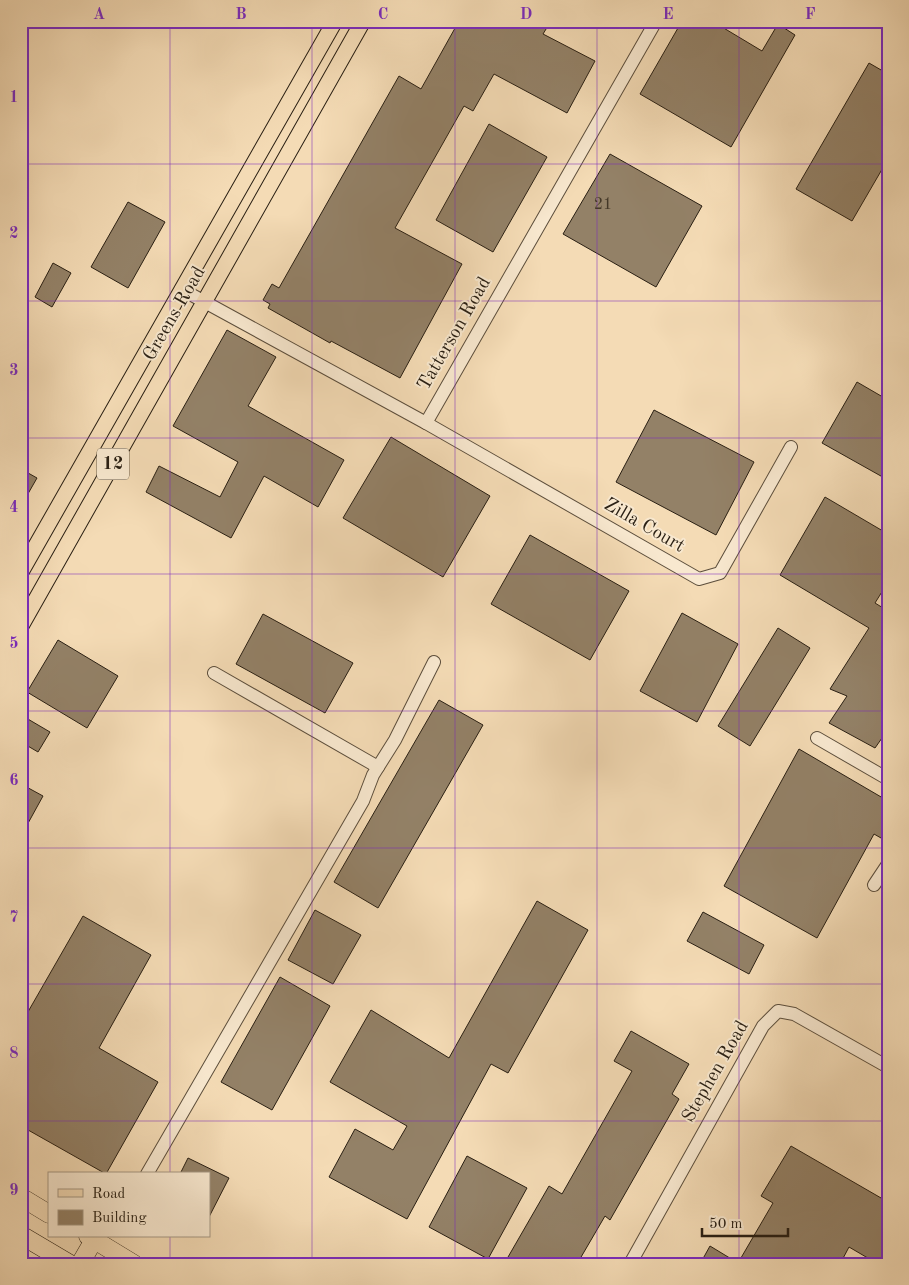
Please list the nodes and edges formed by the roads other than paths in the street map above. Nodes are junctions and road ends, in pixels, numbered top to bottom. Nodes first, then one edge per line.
1 (335, 21) edge
2 (363, 21) edge
3 (656, 21) edge
4 (320, 47) junction
5 (342, 58) junction
6 (181, 289) junction
7 (205, 302) junction
8 (426, 423) junction
9 (791, 447) dead end
10 (21, 572) edge
11 (21, 626) edge
12 (434, 662) dead end
13 (214, 673) dead end
14 (817, 738) dead end
15 (378, 767) junction
16 (888, 779) edge
17 (888, 864) edge
18 (874, 885) dead end
19 (886, 1064) edge
20 (149, 1172) edge
21 (21, 1198) edge
22 (48, 1213) edge
23 (21, 1235) edge
24 (100, 1240) edge
25 (70, 1264) edge
26 (80, 1264) edge
27 (134, 1264) edge
28 (630, 1264) edge

1 - 4 main road, Greens Road / 12
2 - 5 main road, Greens Road / 12
3 - 8 street, Tatterson Road
4 - 5 main road
4 - 6 main road, Greens Road / 12
5 - 7 main road, Greens Road / 12
6 - 7 street, Tatterson Road
6 - 10 main road, Greens Road / 12
7 - 8 street, Tatterson Road
7 - 11 main road, Greens Road / 12
8 - 9 street, Zilla Court
12 - 15 street
13 - 15 street
14 - 16 street
15 - 20 street
17 - 18 street
19 - 28 street, Stephen Road
21 - 22 highway
23 - 25 highway
24 - 26 highway
24 - 27 highway

